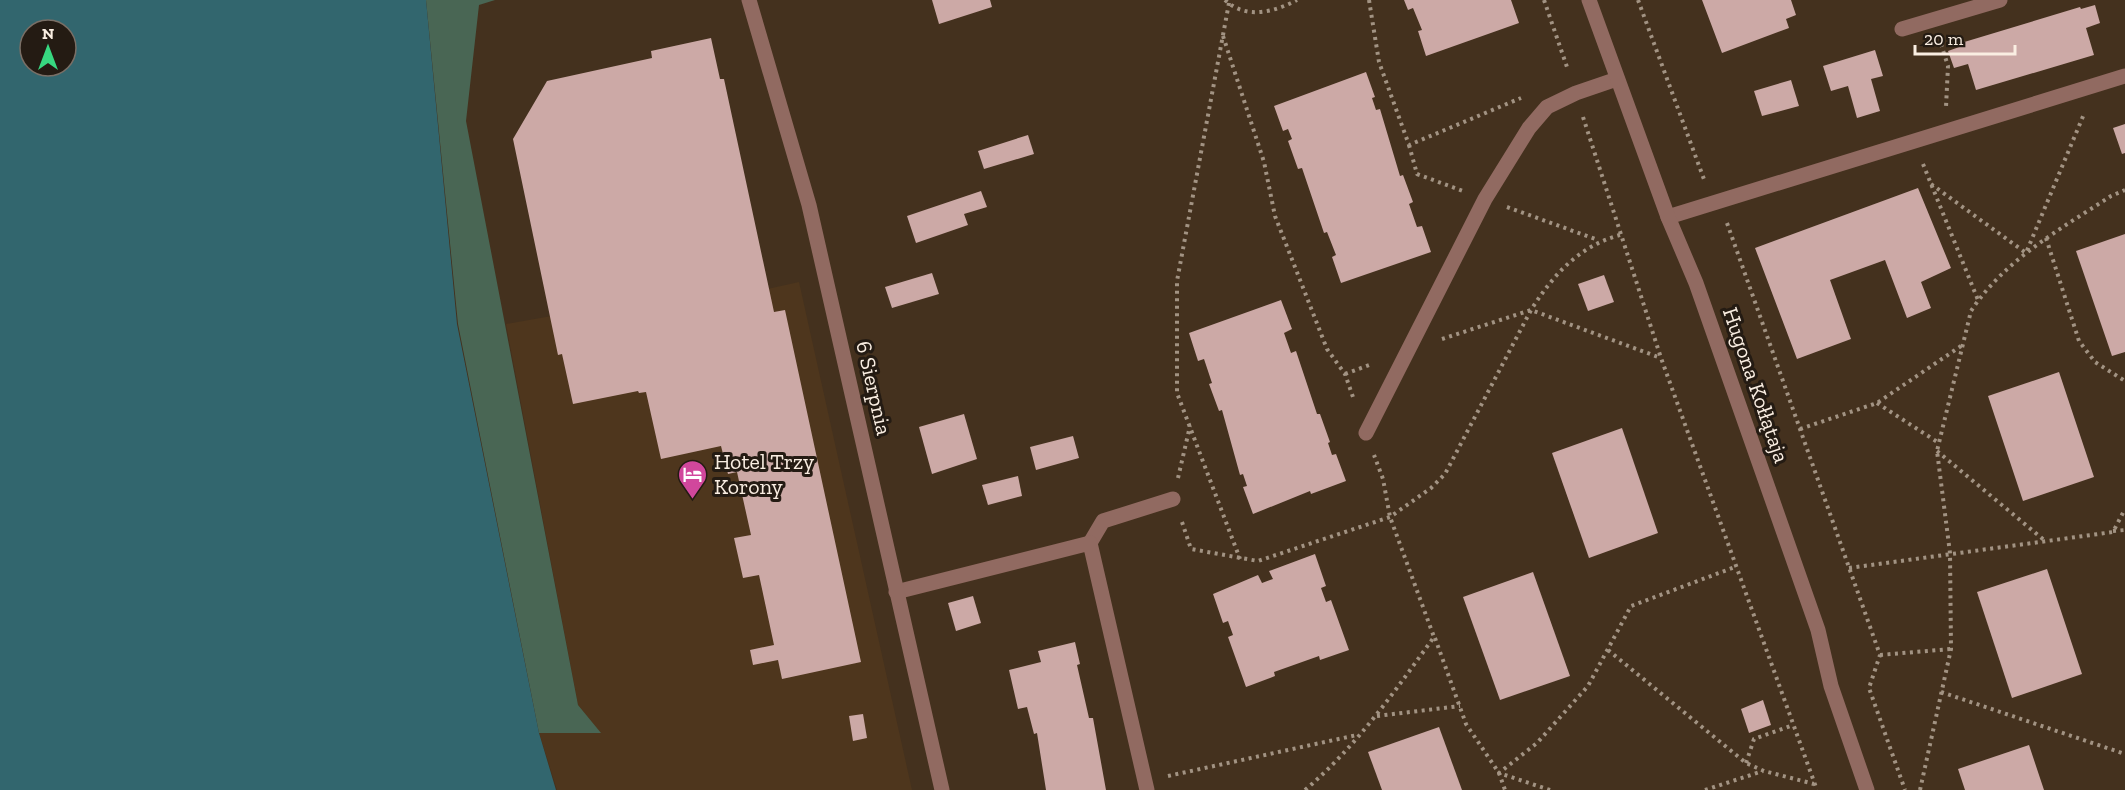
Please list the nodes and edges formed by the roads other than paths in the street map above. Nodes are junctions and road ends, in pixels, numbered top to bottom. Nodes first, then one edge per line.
1 (749, 0) edge
2 (1589, 0) edge
3 (2000, 0) edge
4 (1902, 29) dead end
5 (2125, 76) edge
6 (1617, 79) junction
7 (1668, 217) junction
8 (1366, 433) road end
9 (1173, 499) road end
10 (1090, 543) junction
11 (896, 592) junction
12 (1146, 786) edge
13 (942, 790) edge
14 (1867, 790) edge

1 - 11 street, 6 Sierpnia
2 - 6 street, Hugona Kołłątaja
3 - 4 street
5 - 7 street
6 - 7 street, Hugona Kołłątaja
6 - 8 street
7 - 14 street, Hugona Kołłątaja
9 - 10 street
10 - 11 street
10 - 12 street
11 - 13 street, 6 Sierpnia

